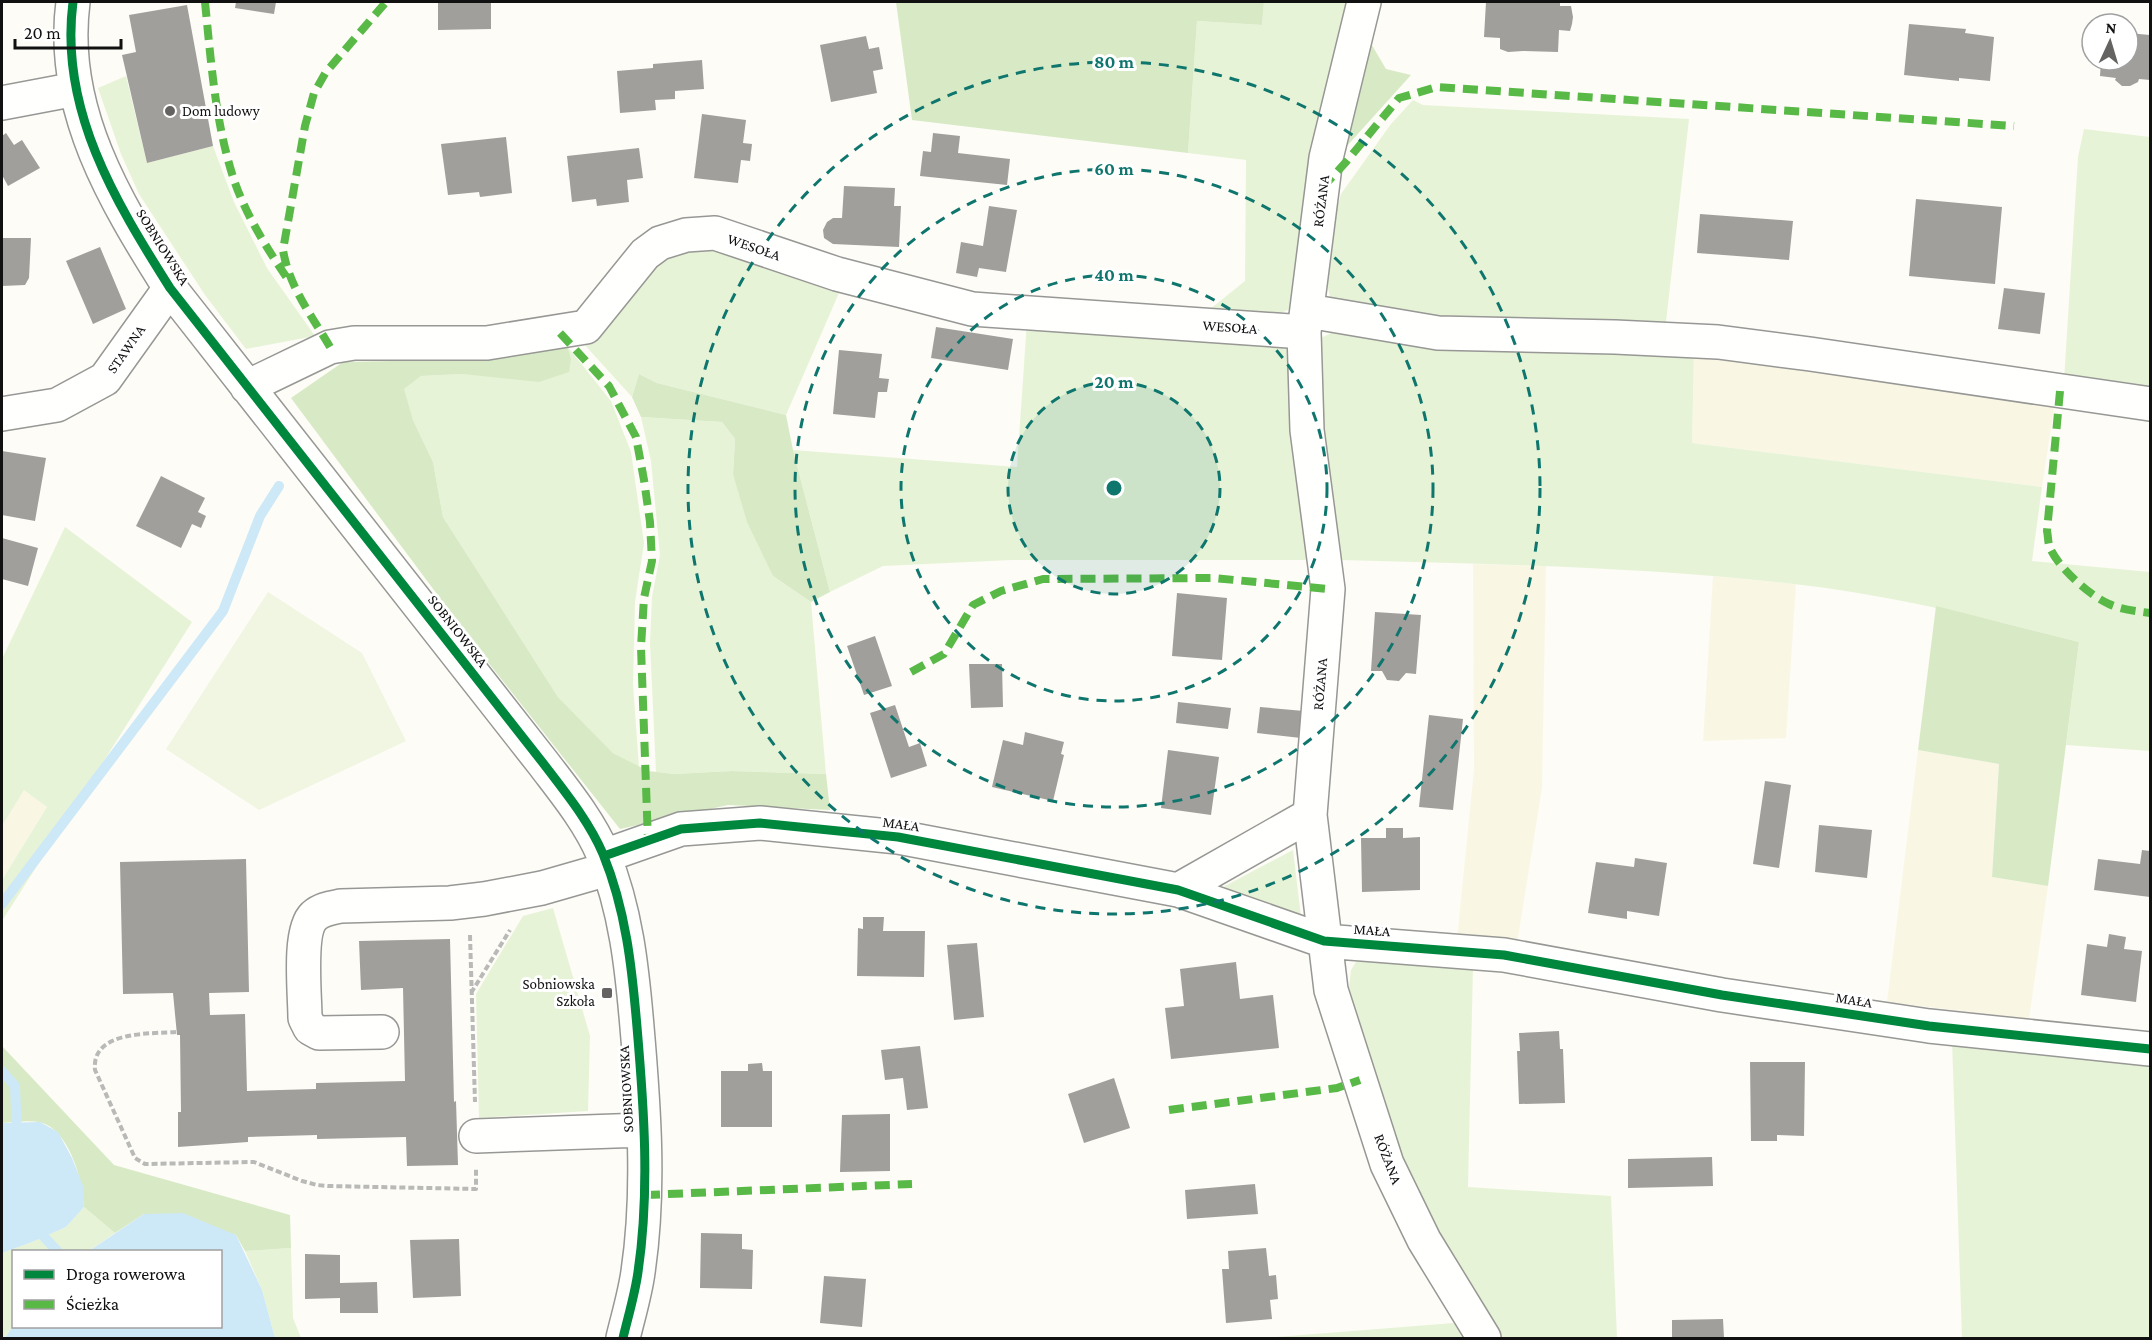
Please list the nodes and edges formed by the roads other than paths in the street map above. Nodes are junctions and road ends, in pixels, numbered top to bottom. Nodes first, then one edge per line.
1 (73, 2) edge
2 (1364, 2) edge
3 (76, 89) junction
4 (2, 103) edge
5 (170, 288) junction
6 (1306, 322) junction
7 (247, 387) junction
8 (2151, 404) edge
9 (2, 414) edge
10 (1310, 814) junction
11 (606, 862) junction
12 (1178, 890) junction
13 (1324, 941) junction
14 (382, 1032) dead end
15 (2151, 1049) edge
16 (643, 1130) junction
17 (476, 1136) road end
18 (623, 1338) edge
19 (1484, 1338) edge

1 - 3 street, SOBNIOWSKA
2 - 6 street, RÓŻANA
3 - 4 street
3 - 5 street, SOBNIOWSKA
5 - 7 street, SOBNIOWSKA
5 - 9 street, STAWNA
6 - 7 street, WESOŁA
6 - 8 street, WESOŁA
6 - 10 street, RÓŻANA
7 - 11 street, SOBNIOWSKA
10 - 12 street
10 - 13 street, RÓŻANA
11 - 12 street, MAŁA
11 - 14 street, MAŁA
11 - 16 street, SOBNIOWSKA
12 - 13 street, MAŁA
13 - 15 street, MAŁA
13 - 19 street, RÓŻANA
16 - 17 street
16 - 18 street, SOBNIOWSKA

